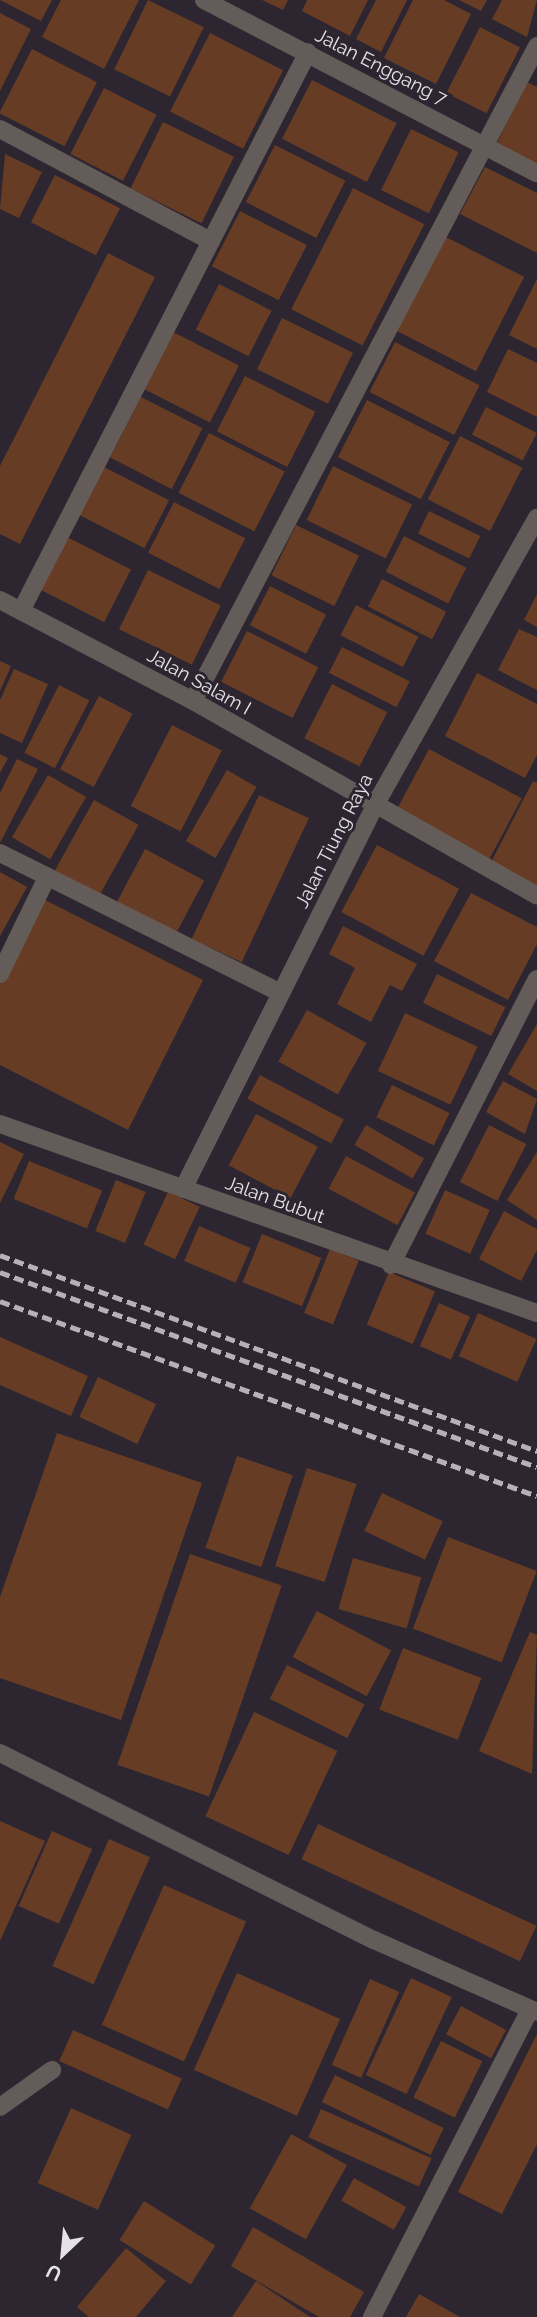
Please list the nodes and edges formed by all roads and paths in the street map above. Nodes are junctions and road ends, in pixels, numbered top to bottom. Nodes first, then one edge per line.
1 (204, 0) edge
2 (537, 46) edge
3 (308, 52) junction
4 (0, 129) edge
5 (485, 144) junction
6 (537, 173) edge
7 (211, 241) junction
8 (537, 519) edge
9 (0, 600) edge
10 (22, 611) junction
11 (193, 701) junction
12 (374, 807) junction
13 (0, 853) edge
14 (47, 877) junction
15 (537, 896) edge
16 (0, 974) edge
17 (537, 979) edge
18 (281, 993) junction
19 (0, 1124) edge
20 (183, 1189) junction
21 (391, 1265) junction
22 (535, 1309) edge
23 (0, 1753) edge
24 (533, 2010) edge
25 (52, 2070) dead end
26 (0, 2107) edge
27 (372, 2317) edge

1 - 3 street, Jalan Enggang 7
2 - 5 street
3 - 5 street, Jalan Enggang 7
3 - 7 street
4 - 7 street
5 - 6 street, Jalan Enggang 7
5 - 11 street
7 - 10 street
8 - 12 street, Jalan Tiung Raya
9 - 10 street, Jalan Salam I
10 - 11 street, Jalan Salam I
11 - 12 street, Jalan Salam I
12 - 15 street, Jalan Salam I
12 - 18 street, Jalan Tiung Raya
13 - 14 street
14 - 16 street
14 - 18 street
17 - 21 street
18 - 20 street, Jalan Tiung Raya
19 - 20 street, Jalan Bubut
20 - 21 street, Jalan Bubut
21 - 22 street, Jalan Bubut
23 - 24 street
24 - 27 street
25 - 26 street

